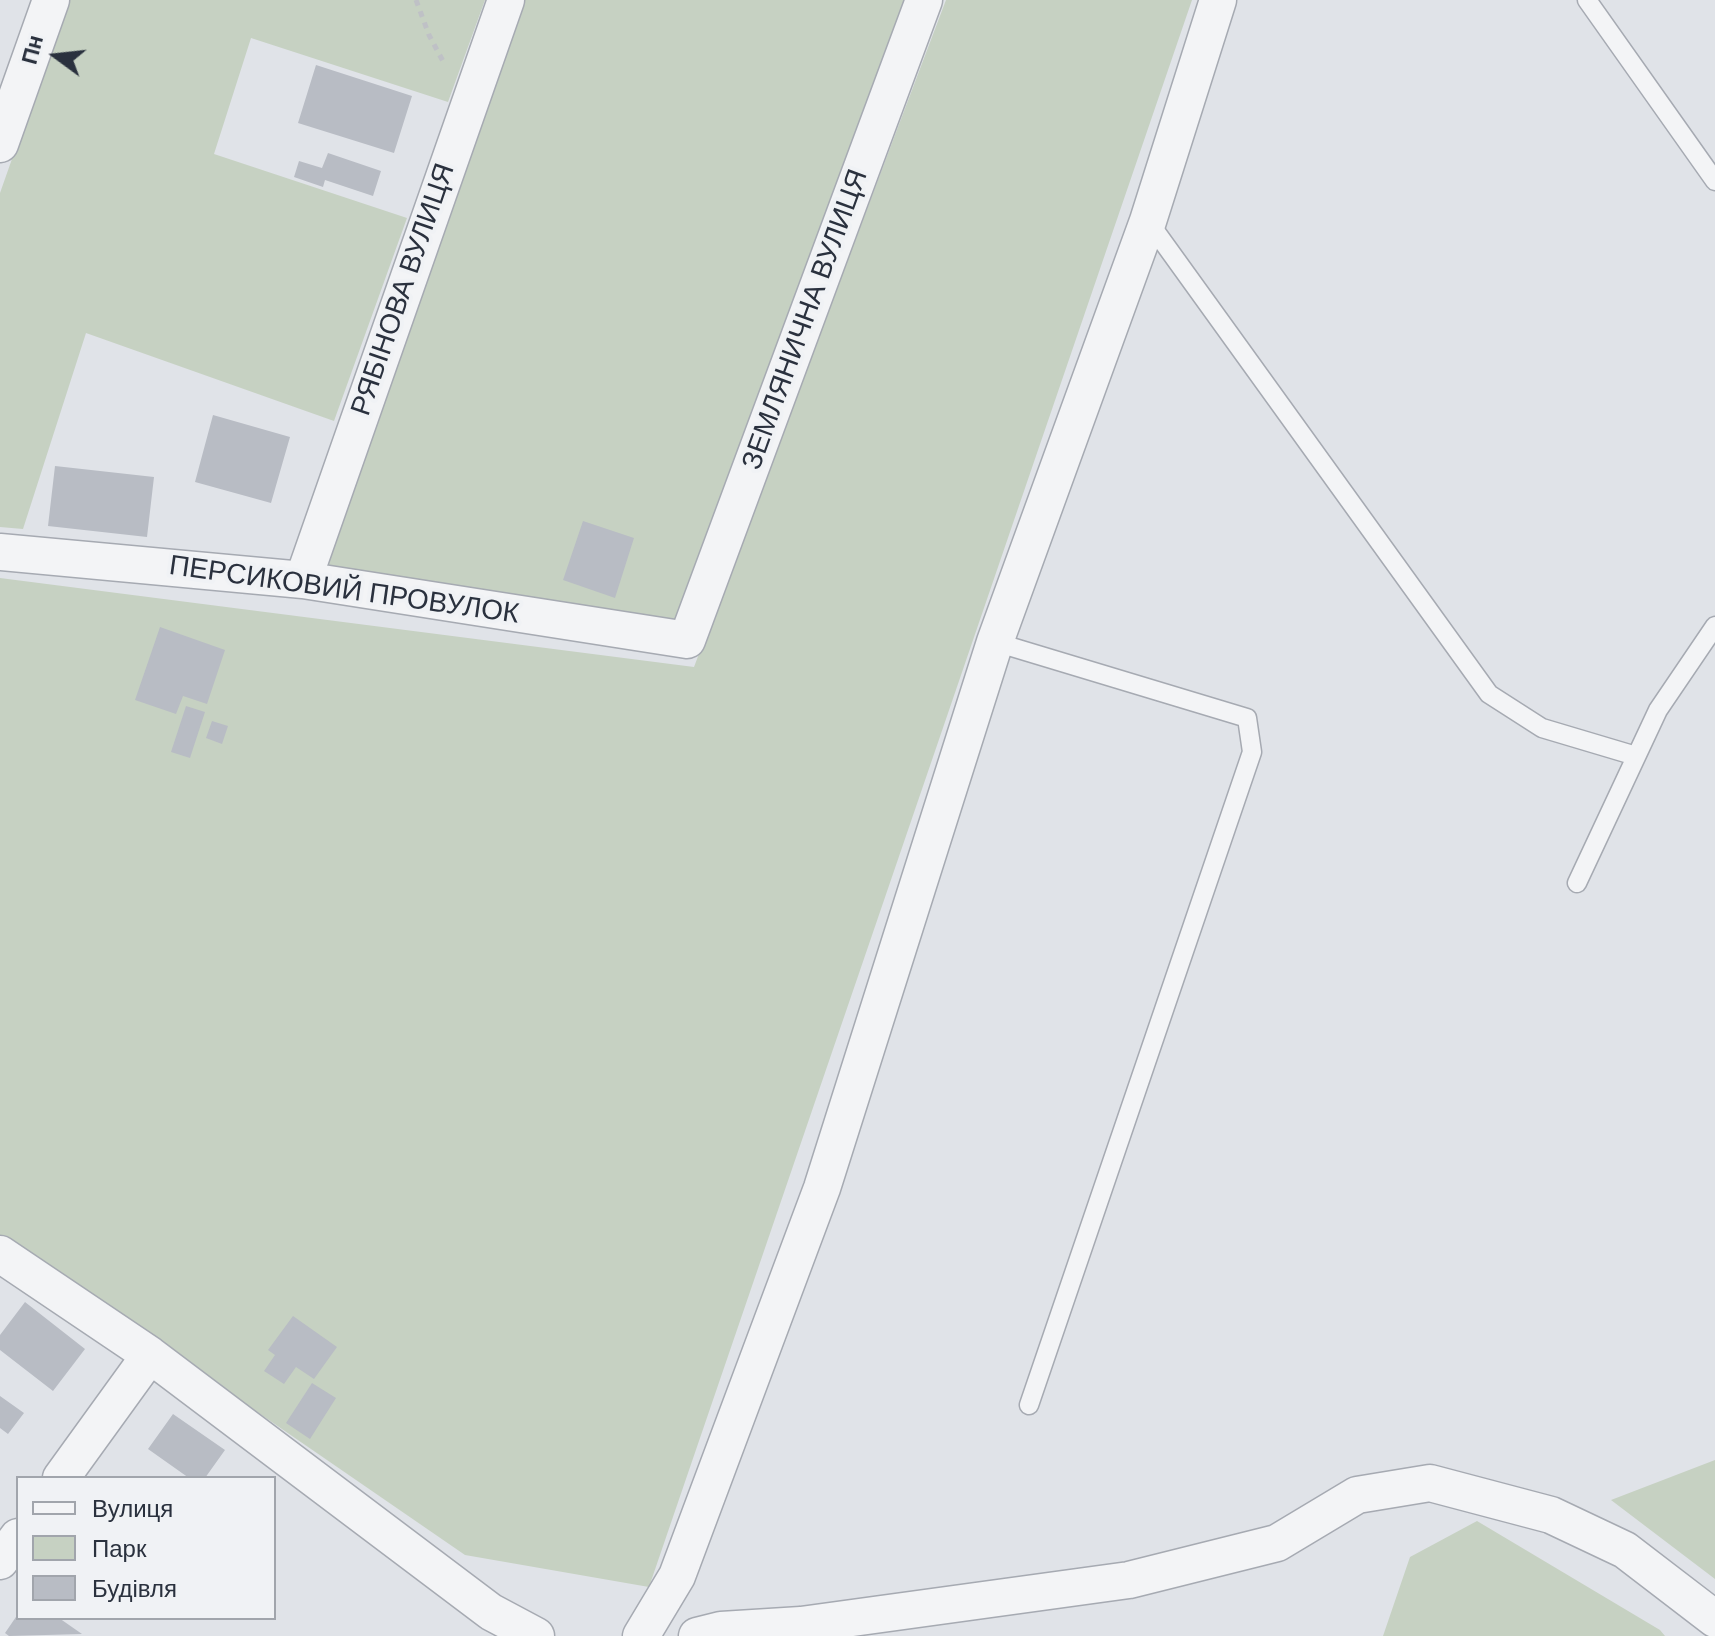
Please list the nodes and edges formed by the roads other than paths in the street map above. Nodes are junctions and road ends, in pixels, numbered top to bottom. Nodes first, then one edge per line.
1 (51, 0) edge
2 (506, 0) edge
3 (924, 0) edge
4 (1218, 0) edge
5 (1587, 0) edge
6 (0, 144) edge
7 (1715, 181) edge
8 (1148, 221) junction
9 (0, 552) edge
10 (303, 580) junction
11 (1715, 626) edge
12 (687, 640) joint
13 (995, 642) junction
14 (1636, 756) junction
15 (1577, 883) dead end
16 (0, 1254) edge
17 (150, 1355) junction
18 (1029, 1405) dead end
19 (62, 1476) edge
20 (16, 1540) edge
21 (0, 1561) edge
22 (1715, 1619) edge
23 (536, 1636) edge
24 (641, 1636) edge
25 (697, 1636) edge

1 - 6 street
2 - 10 street, РЯБІНОВА ВУЛИЦЯ
3 - 12 street, ЗЕМЛЯНИЧНА ВУЛИЦЯ
4 - 8 street
5 - 7 lane
8 - 13 street
8 - 14 lane
9 - 10 street, ПЕРСИКОВИЙ ПРОВУЛОК
10 - 12 street, ПЕРСИКОВИЙ ПРОВУЛОК
11 - 14 lane
13 - 18 lane
13 - 24 street
14 - 15 lane
16 - 17 street
17 - 19 street
17 - 23 street
20 - 21 street
22 - 25 street

